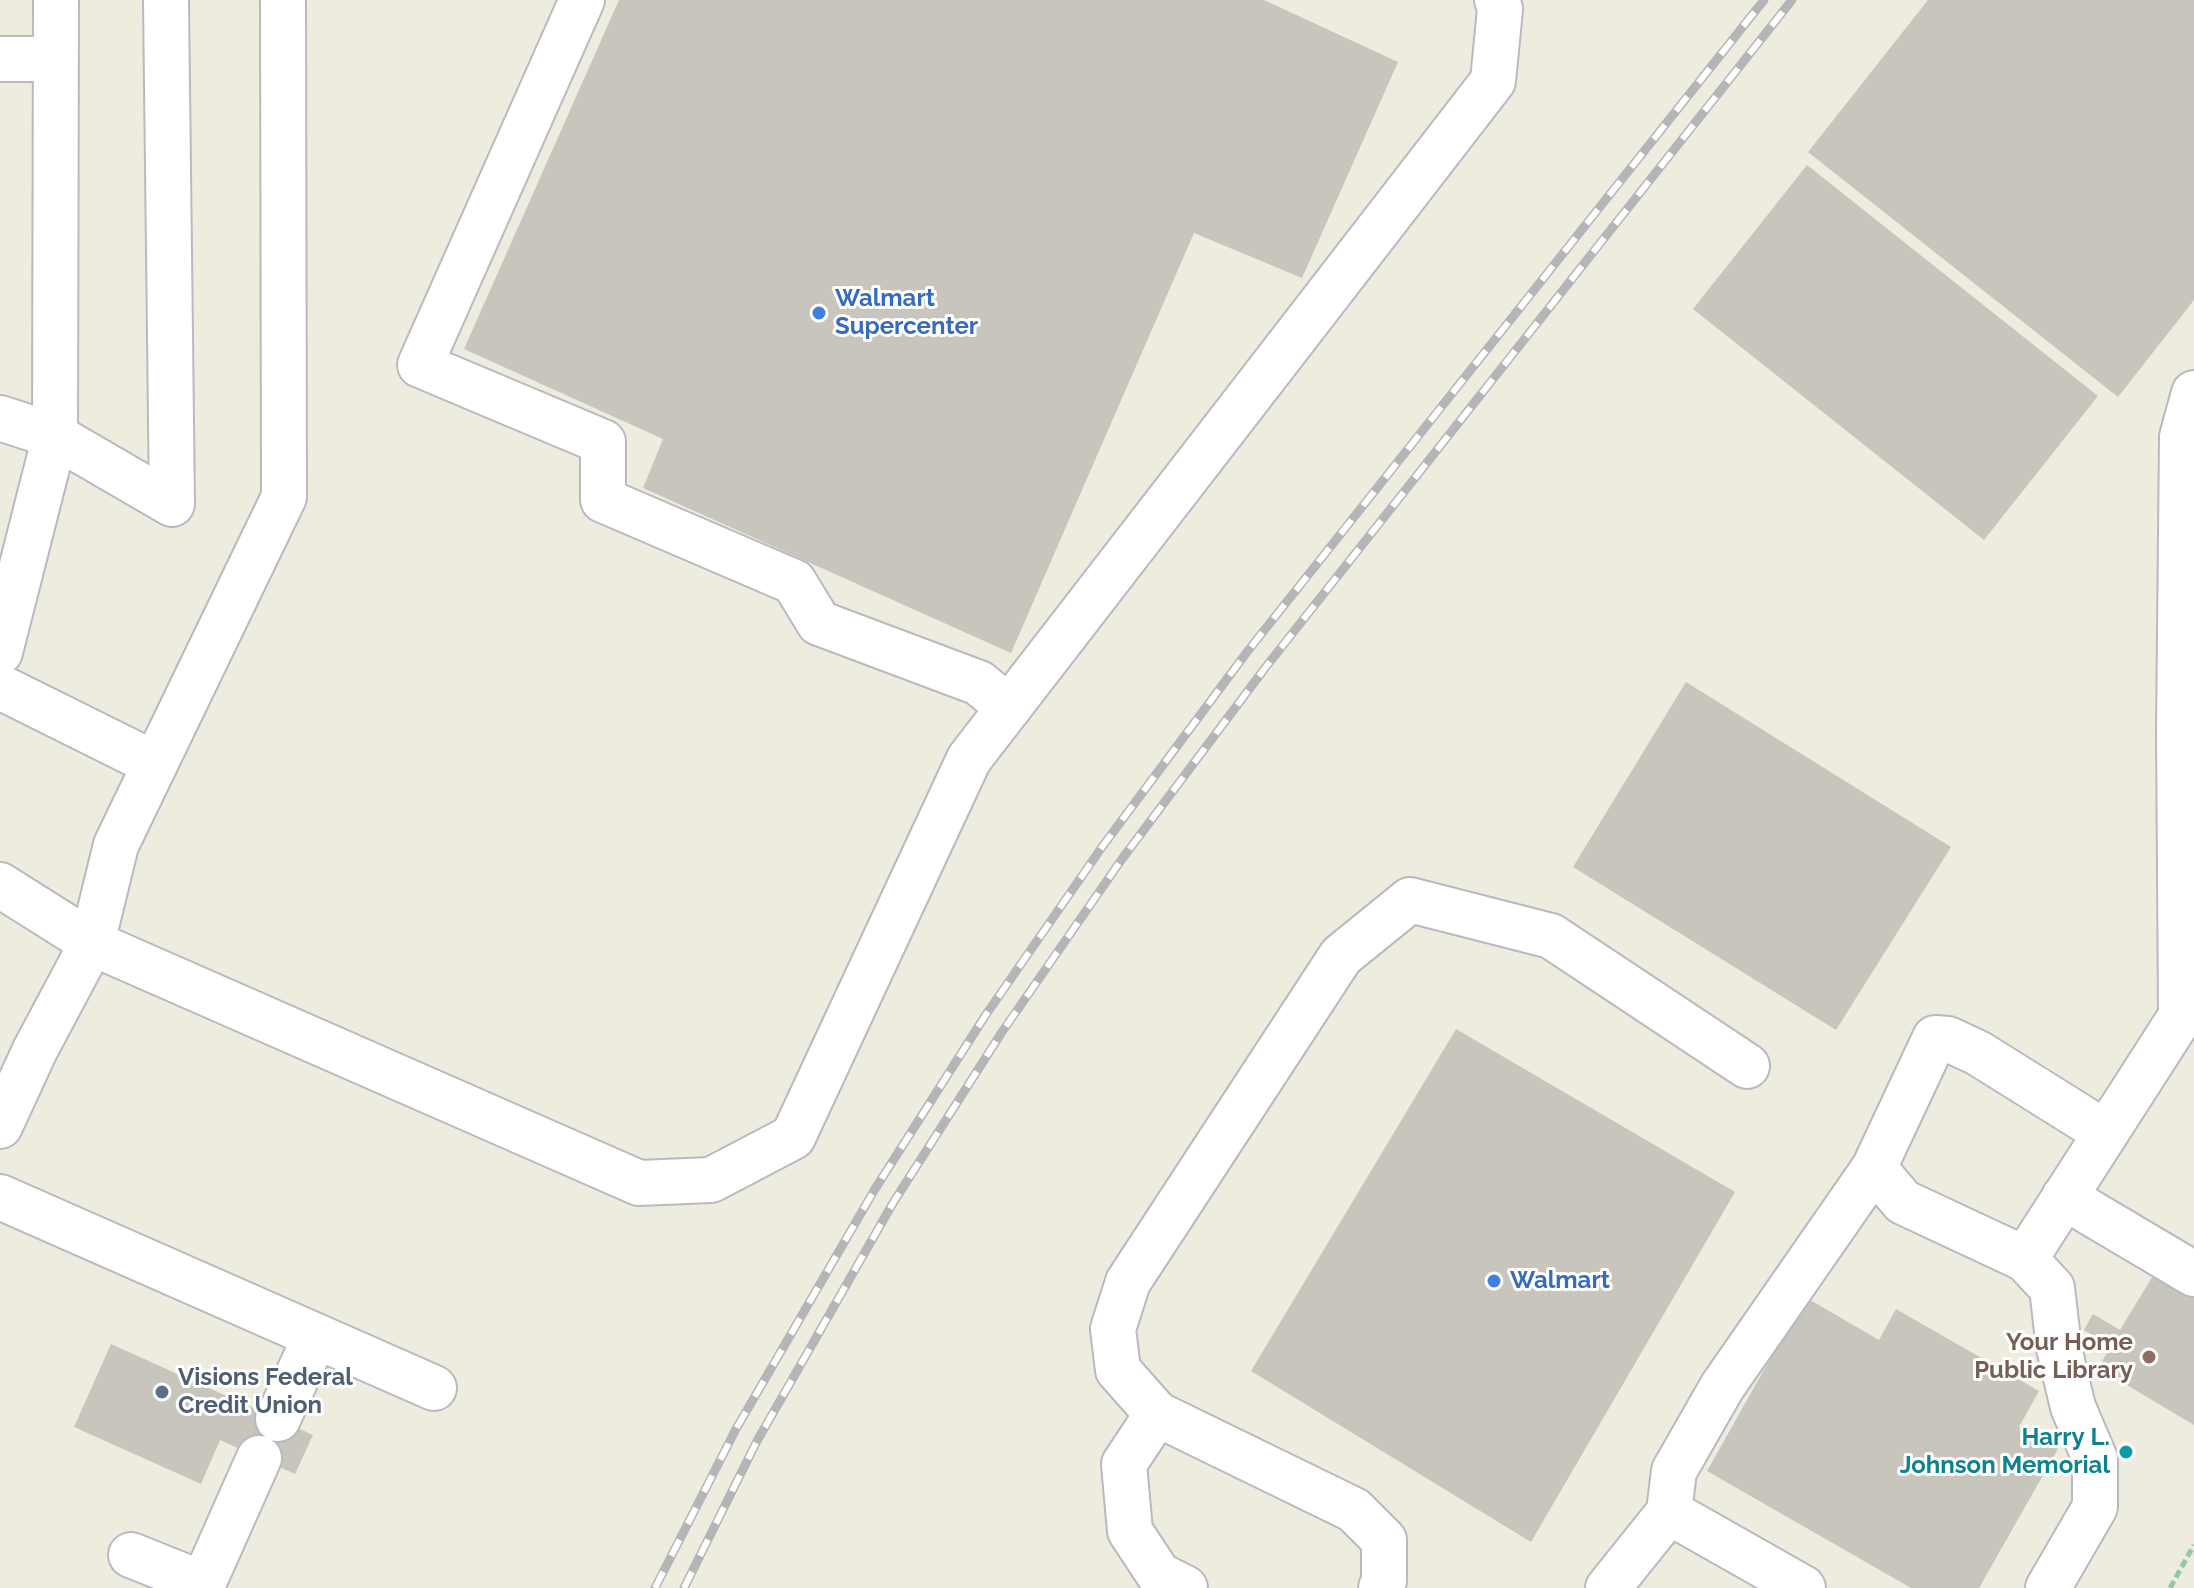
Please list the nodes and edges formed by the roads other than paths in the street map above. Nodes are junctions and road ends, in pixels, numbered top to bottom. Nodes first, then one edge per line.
1 (56, 0) edge
2 (166, 0) edge
3 (283, 0) edge
4 (582, 0) edge
5 (1497, 0) edge
6 (0, 59) edge
7 (56, 59) junction
8 (2194, 393) edge
9 (0, 418) edge
10 (55, 436) junction
11 (0, 652) edge
12 (0, 687) edge
13 (1009, 708) junction
14 (155, 764) junction
15 (0, 885) edge
16 (92, 943) junction
17 (2188, 1019) edge
18 (1747, 1066) dead end
19 (0, 1126) edge
20 (2106, 1133) junction
21 (1874, 1168) junction
22 (0, 1197) edge
23 (2064, 1197) junction
24 (2025, 1259) junction
25 (2194, 1274) edge
26 (315, 1337) junction
27 (434, 1388) dead end
28 (1157, 1414) junction
29 (278, 1419) dead end
30 (259, 1458) dead end
31 (1669, 1512) junction
32 (131, 1555) dead end
33 (1185, 1588) edge
34 (1381, 1588) edge
35 (1608, 1588) edge
36 (1803, 1588) edge
37 (2048, 1588) edge

1 - 7 street
2 - 10 street
3 - 14 street
4 - 13 street
5 - 13 street
6 - 7 street
7 - 10 street
8 - 17 street
9 - 10 street
10 - 11 street
12 - 14 street
13 - 16 street
14 - 16 street
15 - 16 street
16 - 19 street
17 - 20 street
18 - 28 street
20 - 21 street
20 - 23 street
21 - 24 street
21 - 31 street
22 - 26 street
23 - 24 street
23 - 25 street
24 - 37 street
26 - 27 street
26 - 29 street
28 - 33 street
28 - 34 street
30 - 32 street
31 - 35 street
31 - 36 street

